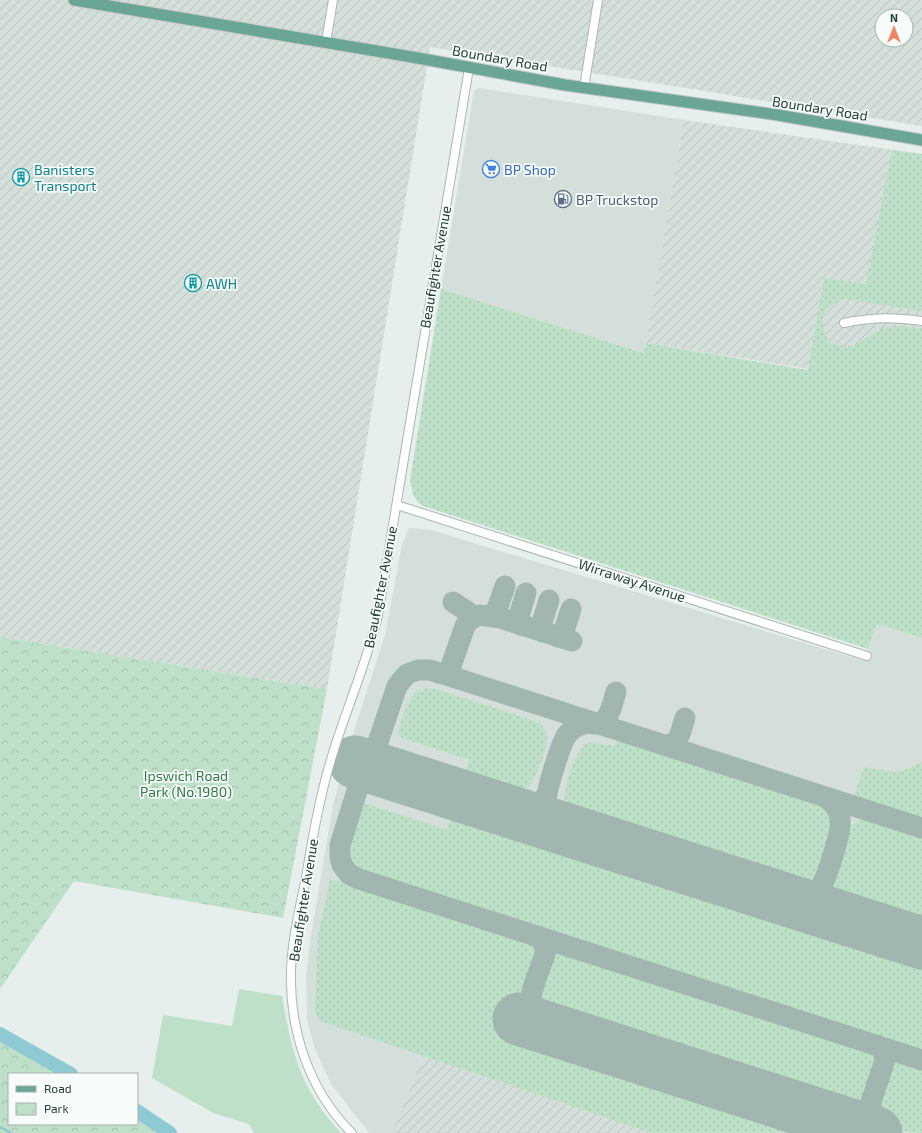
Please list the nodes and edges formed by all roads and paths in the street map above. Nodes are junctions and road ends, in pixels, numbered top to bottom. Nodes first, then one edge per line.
1 (74, 0) edge
2 (333, 0) edge
3 (598, 0) edge
4 (326, 42) junction
5 (469, 68) junction
6 (584, 88) junction
7 (922, 140) edge
8 (922, 322) edge
9 (844, 323) dead end
10 (396, 505) junction
11 (867, 656) dead end
12 (352, 1133) edge

1 - 4 main road, Boundary Road
2 - 4 street
3 - 6 street
4 - 5 main road, Boundary Road
5 - 6 main road, Boundary Road
5 - 10 street, Beaufighter Avenue
6 - 7 main road, Boundary Road
8 - 9 street
10 - 11 street, Wirraway Avenue
10 - 12 street, Beaufighter Avenue

